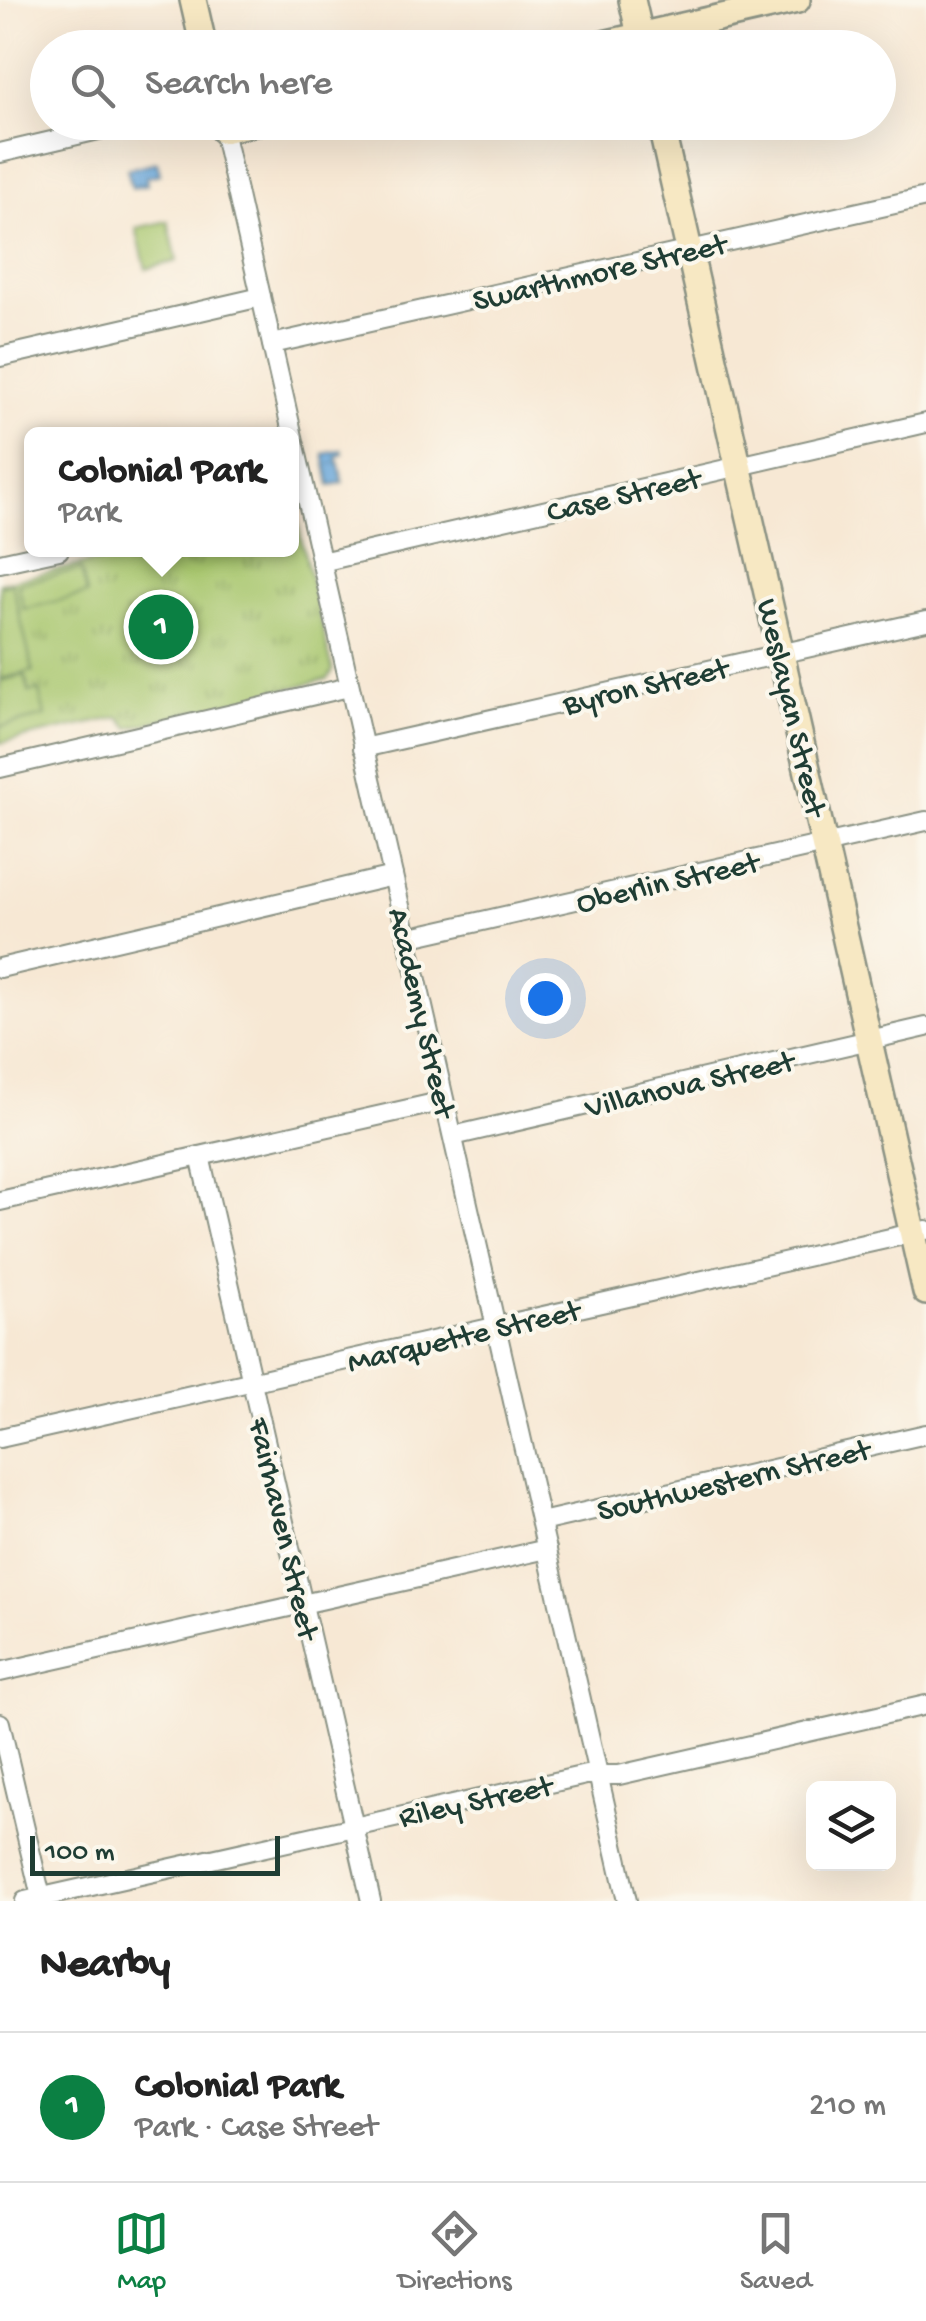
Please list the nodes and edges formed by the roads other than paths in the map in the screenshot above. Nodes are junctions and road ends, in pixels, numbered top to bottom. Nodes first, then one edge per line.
1 (193, 0) edge
2 (632, 0) edge
3 (797, 0) edge
4 (200, 30) edge
5 (639, 30) edge
6 (684, 30) edge
7 (56, 140) edge
8 (225, 140) edge
9 (664, 140) edge
10 (0, 153) edge
11 (926, 197) edge
12 (689, 250) junction
13 (261, 297) junction
14 (272, 344) junction
15 (0, 357) edge
16 (926, 423) edge
17 (286, 427) edge
18 (739, 466) junction
19 (299, 498) edge
20 (27, 557) edge
21 (320, 562) junction
22 (0, 563) edge
23 (926, 620) edge
24 (782, 653) junction
25 (350, 688) junction
26 (363, 748) junction
27 (0, 768) edge
28 (926, 822) edge
29 (825, 844) junction
30 (393, 876) junction
31 (407, 938) junction
32 (0, 968) edge
33 (926, 1028) edge
34 (866, 1041) junction
35 (444, 1101) junction
36 (452, 1136) junction
37 (200, 1156) junction
38 (0, 1200) edge
39 (919, 1232) edge
40 (926, 1292) edge
41 (496, 1327) junction
42 (252, 1382) junction
43 (926, 1434) edge
44 (0, 1438) edge
45 (541, 1522) junction
46 (547, 1549) junction
47 (303, 1604) junction
48 (0, 1672) edge
49 (926, 1705) edge
50 (0, 1722) edge
51 (599, 1776) junction
52 (354, 1826) junction
53 (36, 1900) edge
54 (371, 1901) edge
55 (627, 1901) edge

1 - 4 main road
2 - 5 main road
3 - 6 main road
7 - 10 street
8 - 13 street, Academy Street
9 - 12 main road, Weslayan Street
11 - 12 street, Swarthmore Street
12 - 14 street, Swarthmore Street
12 - 18 main road, Weslayan Street
13 - 14 street, Academy Street
13 - 15 street
14 - 17 street, Academy Street
16 - 18 street, Case Street
18 - 21 street, Case Street
18 - 24 main road, Weslayan Street
19 - 21 street, Academy Street
20 - 22 street
21 - 25 street, Academy Street
23 - 24 street, Byron Street
24 - 26 street, Byron Street
24 - 29 main road, Weslayan Street
25 - 26 street, Academy Street
25 - 27 street
26 - 30 street, Academy Street
28 - 29 street, Oberlin Street
29 - 31 street, Oberlin Street
29 - 34 main road, Weslayan Street
30 - 31 street, Academy Street
30 - 32 street
31 - 35 street, Academy Street
33 - 34 street, Villanova Street
34 - 36 street, Villanova Street
34 - 39 main road, Weslayan Street
35 - 36 street, Academy Street
35 - 37 street
36 - 41 street, Academy Street
37 - 38 street
37 - 42 street, Fairhaven Street
39 - 40 main road, Weslayan Street
39 - 41 street, Marquette Street
41 - 42 street, Marquette Street
41 - 45 street, Academy Street
42 - 44 street, Marquette Street
42 - 47 street, Fairhaven Street
43 - 45 street, Southwestern Street
45 - 46 street, Academy Street
46 - 47 street
46 - 51 street, Academy Street
47 - 48 street
47 - 52 street, Fairhaven Street
49 - 51 street, Riley Street
50 - 53 street
51 - 52 street, Riley Street
51 - 55 street, Academy Street
52 - 53 street, Riley Street
52 - 54 street, Fairhaven Street

